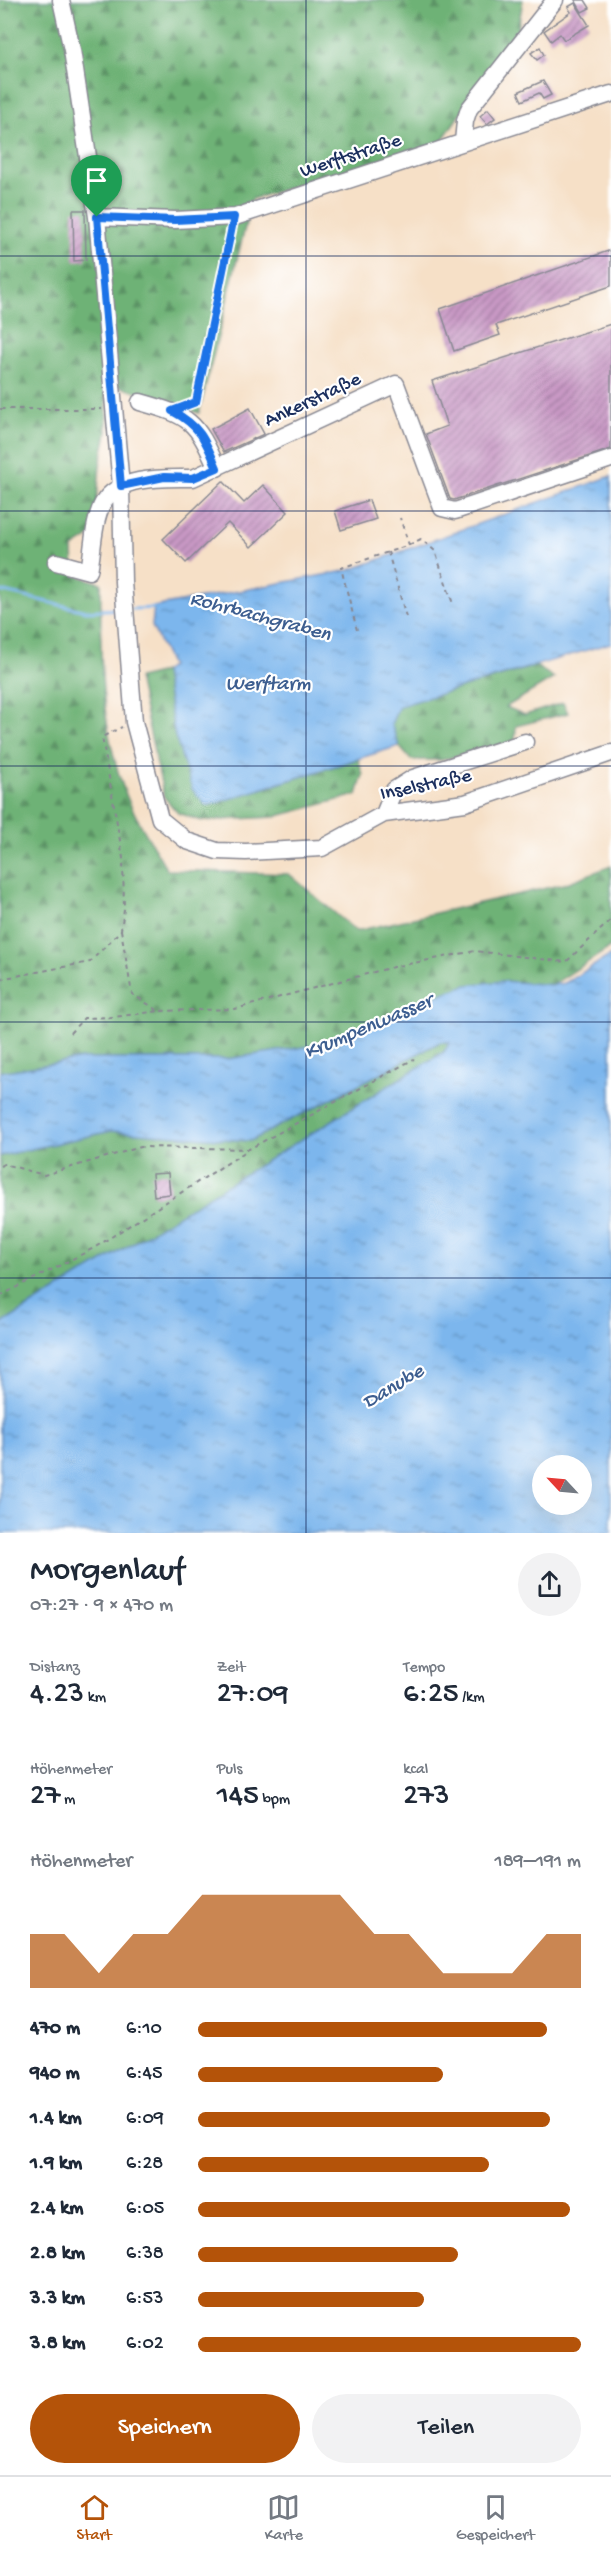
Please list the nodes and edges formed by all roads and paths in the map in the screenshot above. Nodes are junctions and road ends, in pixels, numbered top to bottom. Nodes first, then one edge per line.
1 (61, 0) edge
2 (555, 0) edge
3 (611, 94) edge
4 (463, 142) junction
5 (97, 217) junction
6 (234, 217) junction
7 (140, 402) dead end
8 (0, 409) edge
9 (115, 409) junction
10 (172, 411) junction
11 (611, 459) edge
12 (217, 468) junction
13 (121, 486) junction
14 (400, 518) dead end
15 (409, 545) junction
16 (388, 552) junction
17 (56, 561) dead end
18 (453, 604) dead end
19 (406, 617) dead end
20 (357, 630) dead end
21 (134, 722) junction
22 (525, 742) dead end
23 (611, 753) edge
24 (384, 814) junction
25 (611, 920) edge
26 (121, 930) junction
27 (0, 979) edge
28 (159, 1011) junction
29 (70, 1034) dead end
30 (414, 1059) dead end
31 (249, 1149) junction
32 (0, 1166) edge
33 (0, 1296) edge

1 - 5 street
2 - 4 street
3 - 4 street, Werftstraße
4 - 6 street, Werftstraße
5 - 6 street, Werftstraße
5 - 9 street
6 - 10 path
7 - 10 street
8 - 9 path
9 - 13 street
10 - 12 street
11 - 12 street, Ankerstraße
12 - 13 street, Ankerstraße
13 - 17 street
13 - 21 street, Inselstraße
14 - 15 path
15 - 16 path
15 - 18 path
16 - 19 path
16 - 20 path
21 - 24 street, Inselstraße
21 - 26 path
22 - 24 street
23 - 24 street, Inselstraße
25 - 28 path
26 - 27 path
26 - 28 path
28 - 29 path
30 - 31 path
31 - 32 path
31 - 33 path

